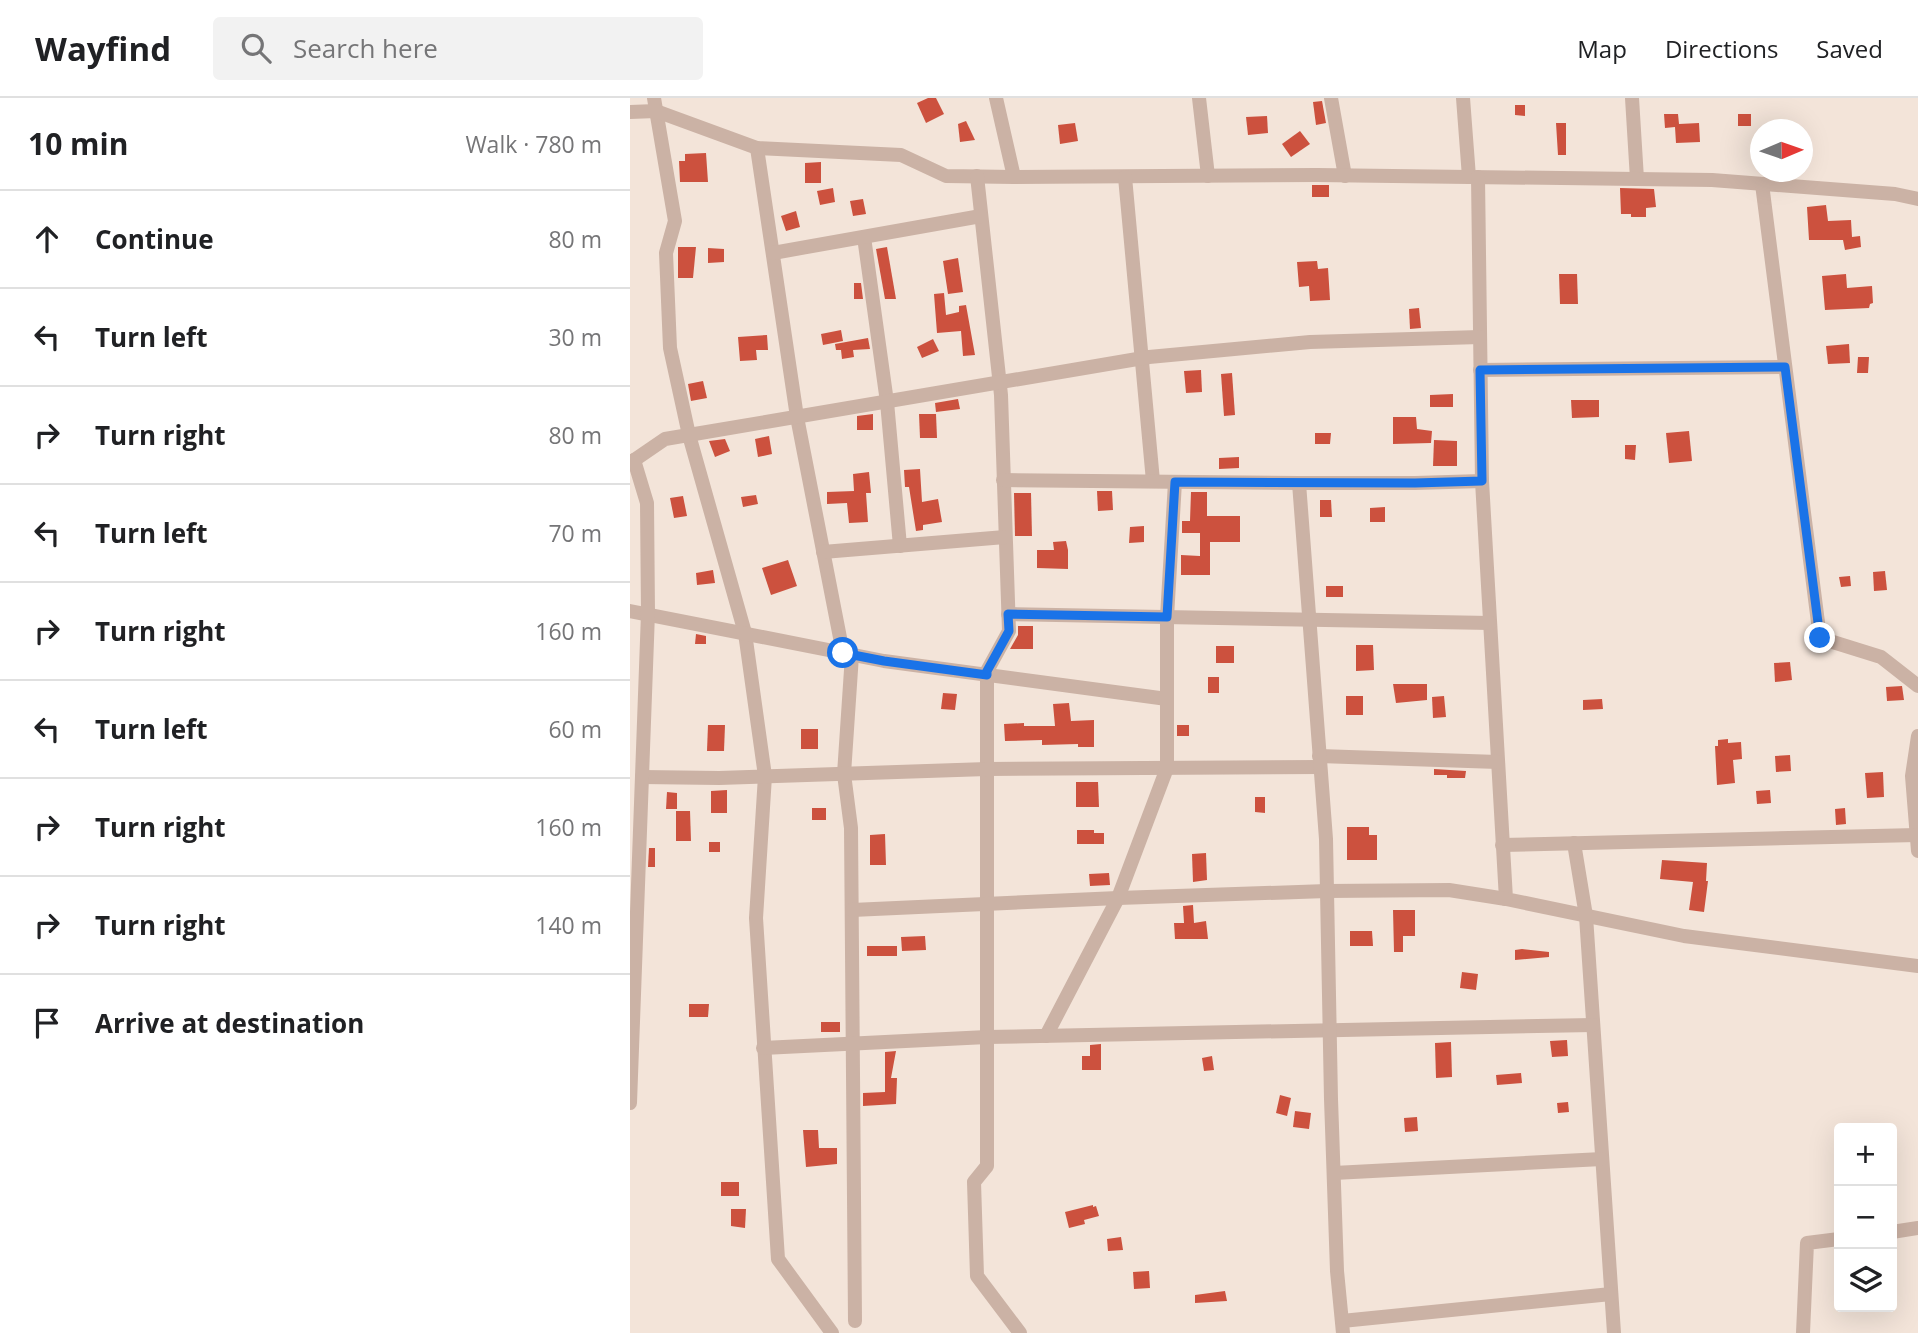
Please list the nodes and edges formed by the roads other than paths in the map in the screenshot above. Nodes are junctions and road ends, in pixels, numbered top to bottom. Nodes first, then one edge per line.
1 (996, 98) edge
2 (1199, 98) edge
3 (1331, 98) edge
4 (1463, 98) edge
5 (1632, 98) edge
6 (655, 104) edge
7 (630, 112) edge
8 (757, 148) junction
9 (977, 176) junction
10 (1208, 176) junction
11 (1345, 176) junction
12 (1014, 177) junction
13 (1125, 177) junction
14 (1473, 177) junction
15 (1637, 179) junction
16 (1762, 184) junction
17 (1918, 199) edge
18 (981, 216) junction
19 (864, 237) junction
20 (773, 253) junction
21 (1480, 337) junction
22 (1142, 358) junction
23 (1785, 367) junction
24 (1480, 370) junction
25 (999, 383) junction
26 (887, 402) junction
27 (797, 417) junction
28 (689, 435) junction
29 (632, 462) edge
30 (1003, 480) junction
31 (1153, 481) junction
32 (1482, 481) junction
33 (1175, 482) junction
34 (1299, 483) junction
35 (1005, 537) junction
36 (901, 546) junction
37 (823, 552) junction
38 (630, 611) edge
39 (648, 613) junction
40 (1008, 614) junction
41 (1167, 617) junction
42 (1309, 620) junction
43 (1490, 623) junction
44 (745, 633) junction
45 (848, 654) junction
46 (987, 675) junction
47 (1918, 686) edge
48 (1167, 699) junction
49 (1918, 736) edge
50 (1320, 761) junction
51 (1498, 762) junction
52 (1167, 768) junction
53 (987, 769) junction
54 (844, 774) junction
55 (642, 776) junction
56 (765, 776) junction
57 (1915, 776) edge
58 (1917, 835) edge
59 (1574, 843) junction
60 (1502, 845) junction
61 (1918, 851) edge
62 (1327, 891) junction
63 (1118, 898) junction
64 (1506, 899) junction
65 (987, 904) junction
66 (852, 910) junction
67 (1586, 916) junction
68 (1918, 966) edge
69 (1593, 1025) junction
70 (1330, 1031) junction
71 (1046, 1036) junction
72 (987, 1037) junction
73 (853, 1044) junction
74 (763, 1048) junction
75 (630, 1103) edge
76 (1602, 1159) junction
77 (1334, 1173) junction
78 (1918, 1228) edge
79 (1897, 1231) edge
80 (1834, 1240) edge
81 (1611, 1294) junction
82 (855, 1321) dead end
83 (1342, 1327) edge
84 (832, 1333) edge
85 (1020, 1333) edge
86 (1614, 1333) edge
87 (1803, 1333) edge

1 - 12 street
2 - 10 street
3 - 11 street
4 - 14 street
5 - 15 street
6 - 7 street
6 - 8 street
6 - 28 street
8 - 9 street
8 - 20 street
9 - 12 street
9 - 18 street
10 - 11 street
10 - 13 street
11 - 14 street
12 - 13 street
13 - 22 street
14 - 15 street
14 - 21 street
15 - 16 street
16 - 17 street
16 - 23 street
18 - 19 street
18 - 25 street
19 - 20 street
19 - 26 street
20 - 27 street
21 - 22 street
21 - 24 street
22 - 25 street
22 - 31 street
23 - 24 street
23 - 47 street
24 - 32 street
25 - 26 street
25 - 30 street
26 - 27 street
26 - 36 street
27 - 28 street
27 - 37 street
28 - 29 street
28 - 44 street
29 - 39 street
30 - 31 street
30 - 35 street
31 - 33 street
32 - 34 street
32 - 43 street
33 - 34 street
33 - 41 street
34 - 42 street
35 - 36 street
35 - 40 street
36 - 37 street
37 - 45 street
38 - 39 street
39 - 44 street
39 - 55 street
40 - 41 street
40 - 46 street
41 - 42 street
41 - 48 street
42 - 43 street
42 - 50 street
43 - 51 street
44 - 45 street
44 - 56 street
45 - 46 street
45 - 54 street
46 - 48 street
46 - 53 street
48 - 52 street
49 - 57 street
50 - 51 street
50 - 52 street
50 - 62 street
51 - 60 street
52 - 53 street
52 - 63 street
53 - 54 street
53 - 65 street
54 - 56 street
54 - 66 street
55 - 56 street
55 - 75 street
56 - 74 street
57 - 58 street
58 - 59 street
58 - 61 street
59 - 60 street
59 - 67 street
60 - 64 street
62 - 63 street
62 - 64 street
62 - 70 street
63 - 65 street
63 - 71 street
64 - 67 street
65 - 66 street
65 - 72 street
66 - 73 street
67 - 68 street
67 - 69 street
69 - 70 street
69 - 76 street
70 - 71 street
70 - 77 street
71 - 72 street
72 - 73 street
72 - 85 street
73 - 74 street
73 - 82 street
74 - 84 street
76 - 77 street
76 - 81 street
77 - 83 street
78 - 79 street
80 - 87 street
81 - 83 street
81 - 86 street

